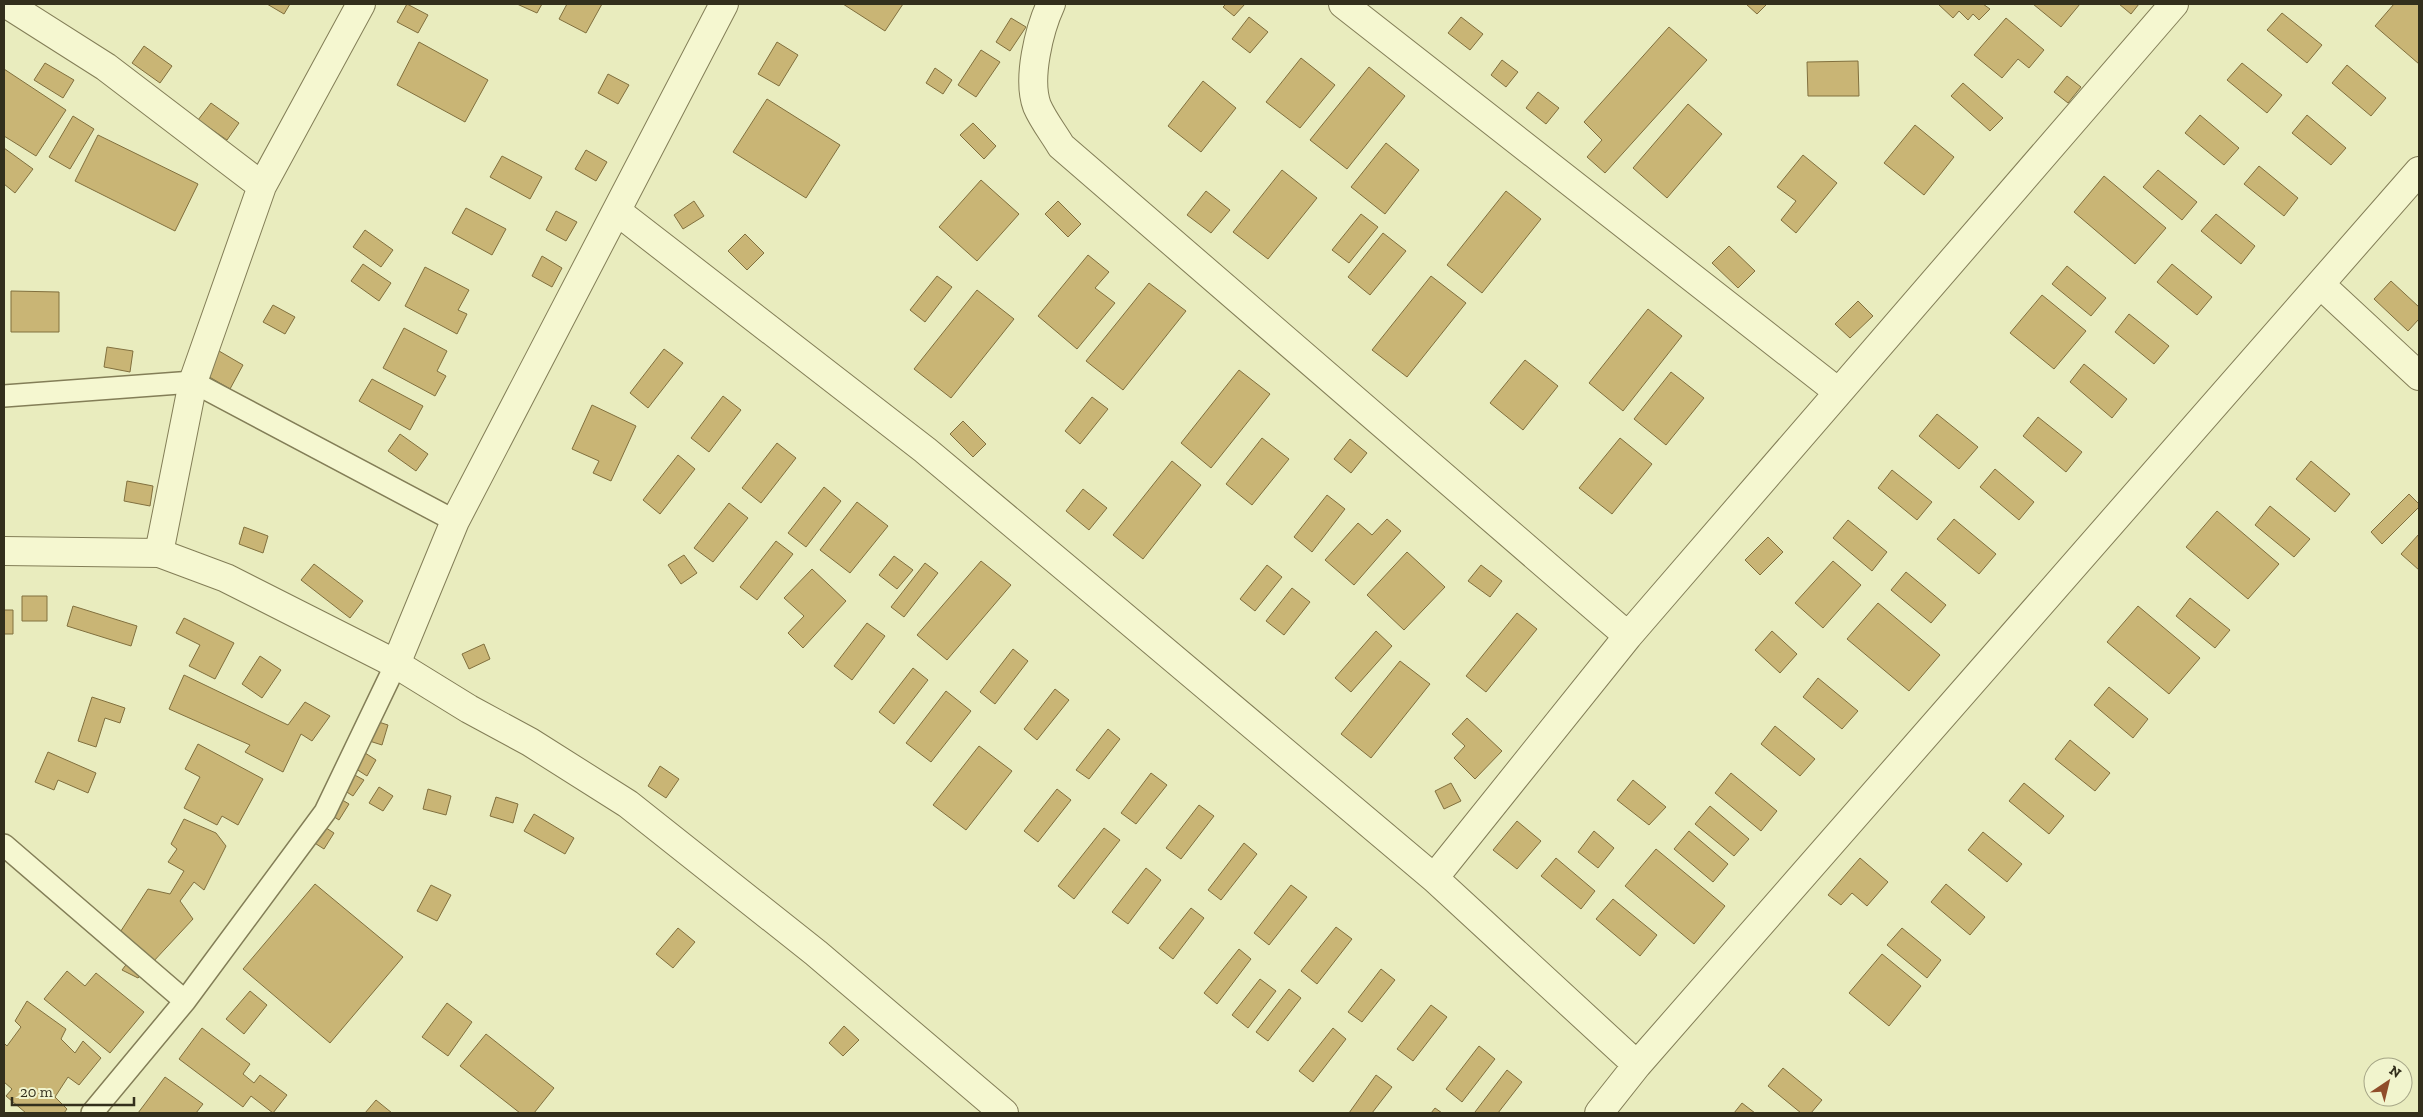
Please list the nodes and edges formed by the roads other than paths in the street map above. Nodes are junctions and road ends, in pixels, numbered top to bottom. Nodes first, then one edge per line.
1 (4, 4) edge
2 (361, 4) edge
3 (724, 4) edge
4 (1051, 4) edge
5 (1344, 4) edge
6 (2174, 4) edge
7 (2419, 171) edge
8 (262, 186) junction
9 (618, 212) junction
10 (2321, 285) junction
11 (2419, 376) edge
12 (193, 382) junction
13 (1837, 391) junction
14 (4, 396) edge
15 (455, 522) junction
16 (4, 551) edge
17 (159, 553) junction
18 (1628, 636) junction
19 (396, 664) junction
20 (4, 845) edge
21 (1434, 878) junction
22 (185, 1001) junction
23 (1637, 1065) junction
24 (92, 1113) edge
25 (1004, 1113) edge
26 (1599, 1113) edge

1 - 8 street
2 - 8 street
3 - 9 street
4 - 18 street
5 - 13 street
6 - 13 street
7 - 10 street
8 - 12 street
9 - 15 street
9 - 21 street
10 - 11 street
10 - 23 street
12 - 14 lane
12 - 15 lane
12 - 17 street
13 - 18 street
15 - 19 street
16 - 17 street
17 - 19 street
18 - 21 street
19 - 22 lane
19 - 25 street
20 - 22 lane
21 - 23 street
22 - 24 lane
23 - 26 street

